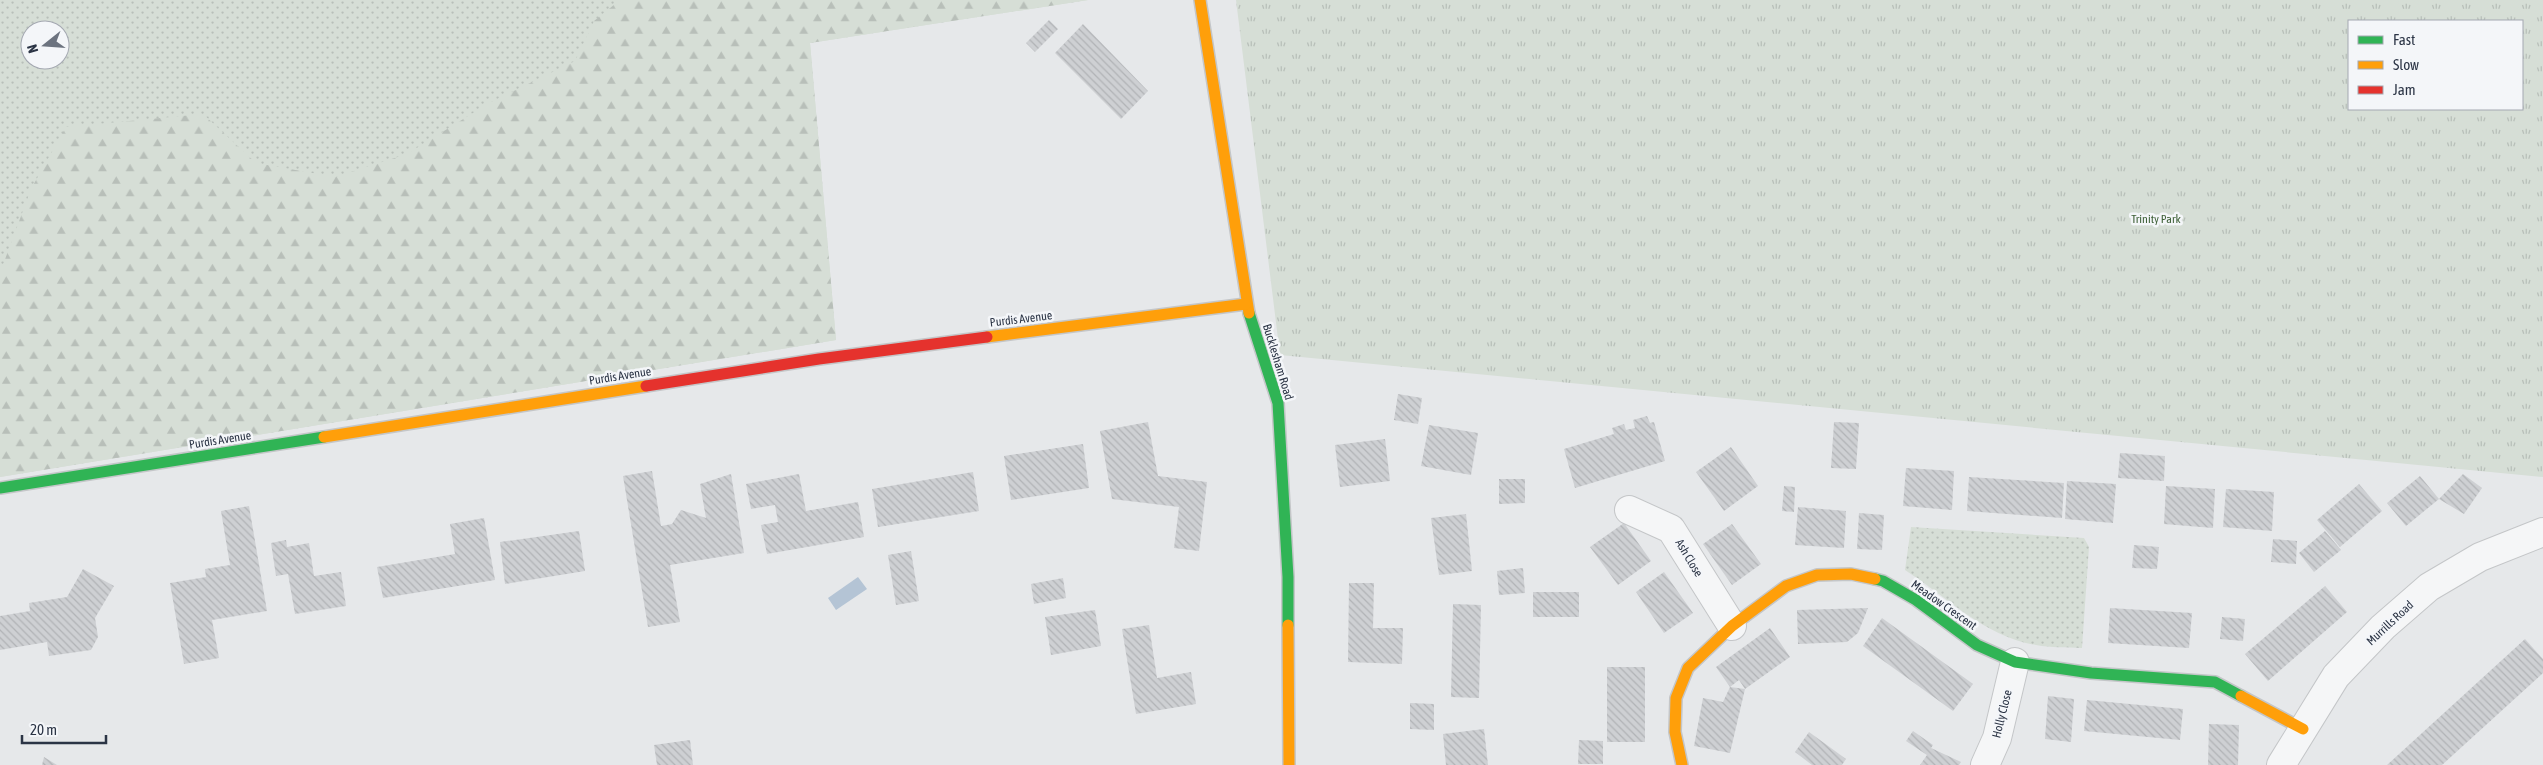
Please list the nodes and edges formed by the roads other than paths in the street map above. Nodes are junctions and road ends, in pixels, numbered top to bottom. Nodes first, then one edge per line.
1 (1200, 0) edge
2 (1246, 304) junction
3 (0, 488) edge
4 (1630, 510) dead end
5 (2543, 532) edge
6 (1732, 626) junction
7 (2016, 662) junction
8 (2303, 729) junction
9 (1289, 765) edge
10 (1682, 765) edge
11 (1985, 765) edge
12 (2281, 765) edge

1 - 2 street, Bucklesham Road
2 - 3 street, Purdis Avenue
2 - 9 street, Bucklesham Road
4 - 6 street, Ash Close
5 - 8 street, Murrills Road
6 - 7 street, Meadow Crescent
6 - 10 street, Meadow Crescent
7 - 8 street, Meadow Crescent
7 - 11 street, Holly Close
8 - 12 street, Murrills Road

